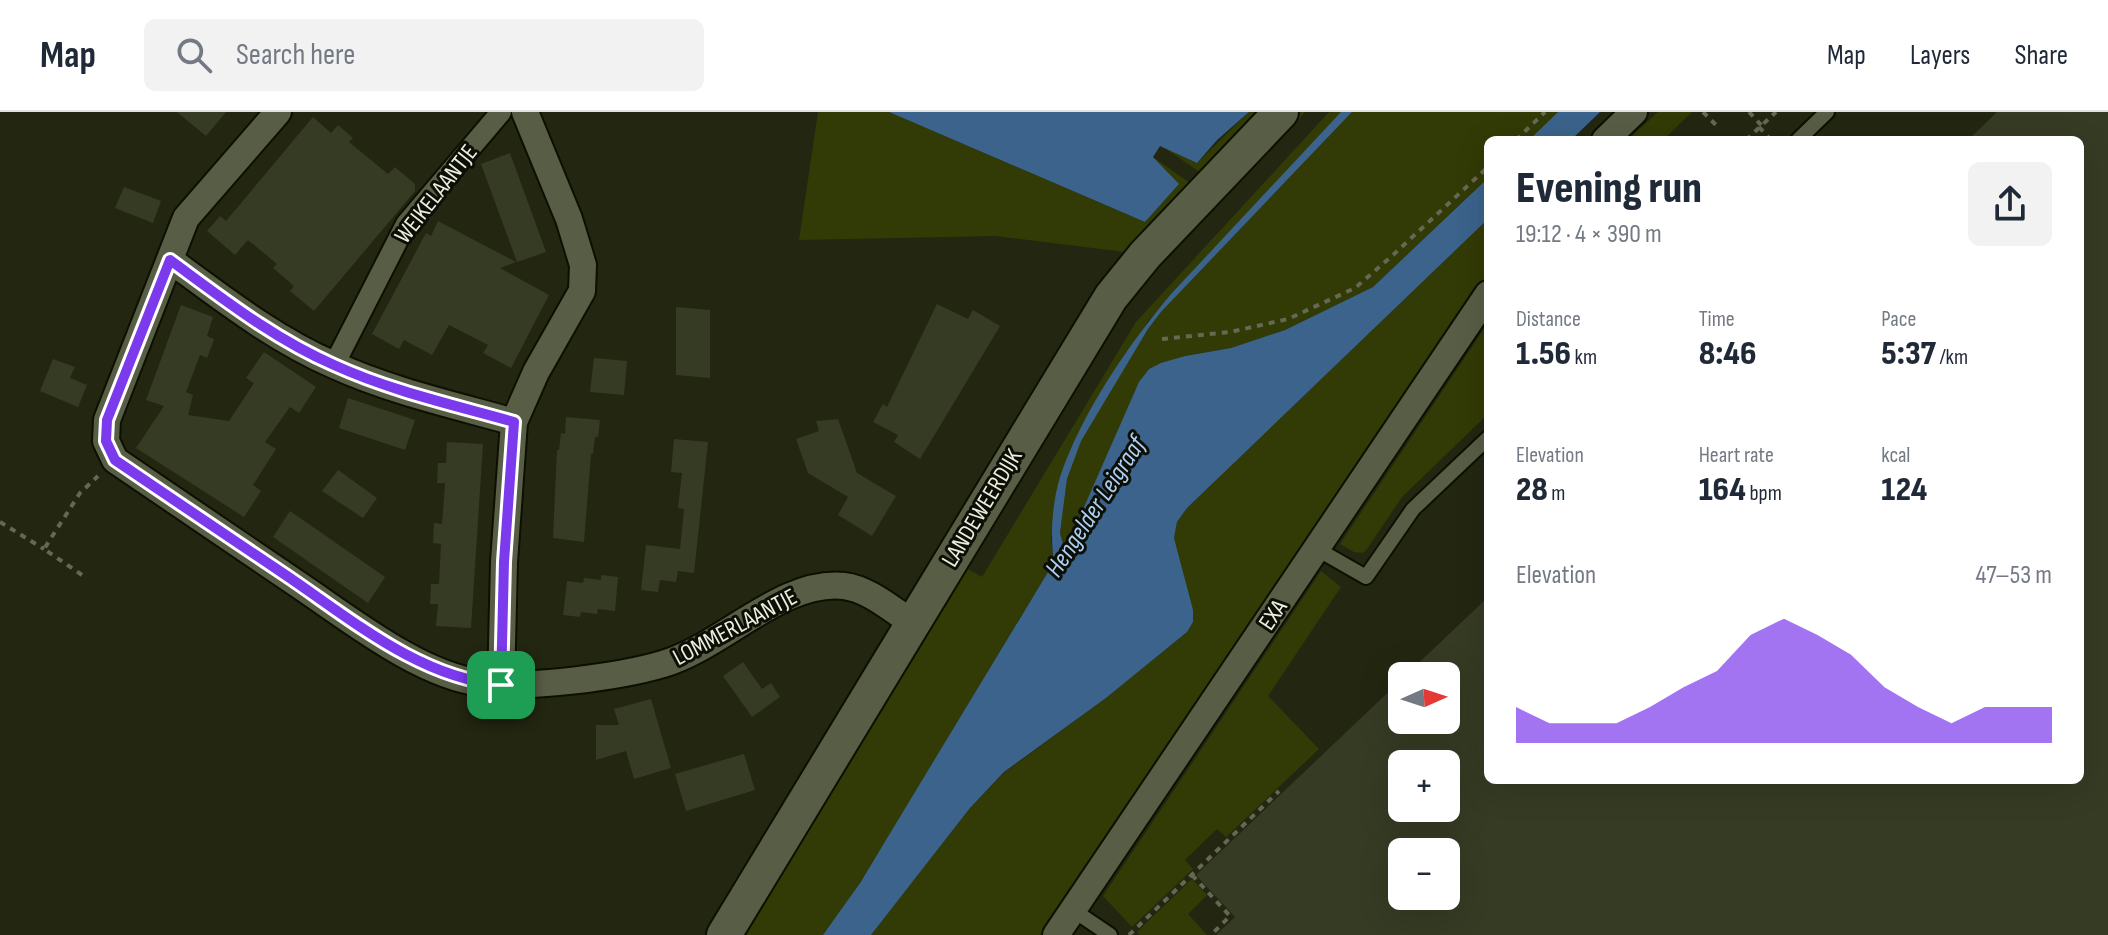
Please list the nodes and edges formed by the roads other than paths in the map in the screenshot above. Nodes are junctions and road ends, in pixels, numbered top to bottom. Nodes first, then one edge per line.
1 (278, 112) edge
2 (501, 112) edge
3 (525, 112) edge
4 (1281, 112) edge
5 (1634, 112) edge
6 (1827, 112) edge
7 (1609, 136) edge
8 (1802, 136) edge
9 (170, 260) junction
10 (1484, 300) edge
11 (334, 365) junction
12 (514, 422) junction
13 (1484, 442) edge
14 (1317, 549) junction
15 (913, 623) junction
16 (501, 685) junction
17 (1073, 910) junction
18 (724, 935) edge
19 (1056, 935) edge
20 (1110, 935) edge

1 - 9 street
2 - 11 street, WEIKELAANTJE
3 - 12 street
4 - 15 street, LANDEWEERDIJK
5 - 7 street
6 - 8 lane
9 - 11 street
9 - 16 street, LOMMERLAANTJE
10 - 14 street, EXA
11 - 12 street
12 - 16 street
13 - 14 lane
14 - 17 street, EXA
15 - 16 street, LOMMERLAANTJE
15 - 18 street, LANDEWEERDIJK
17 - 19 street, EXA
17 - 20 lane

